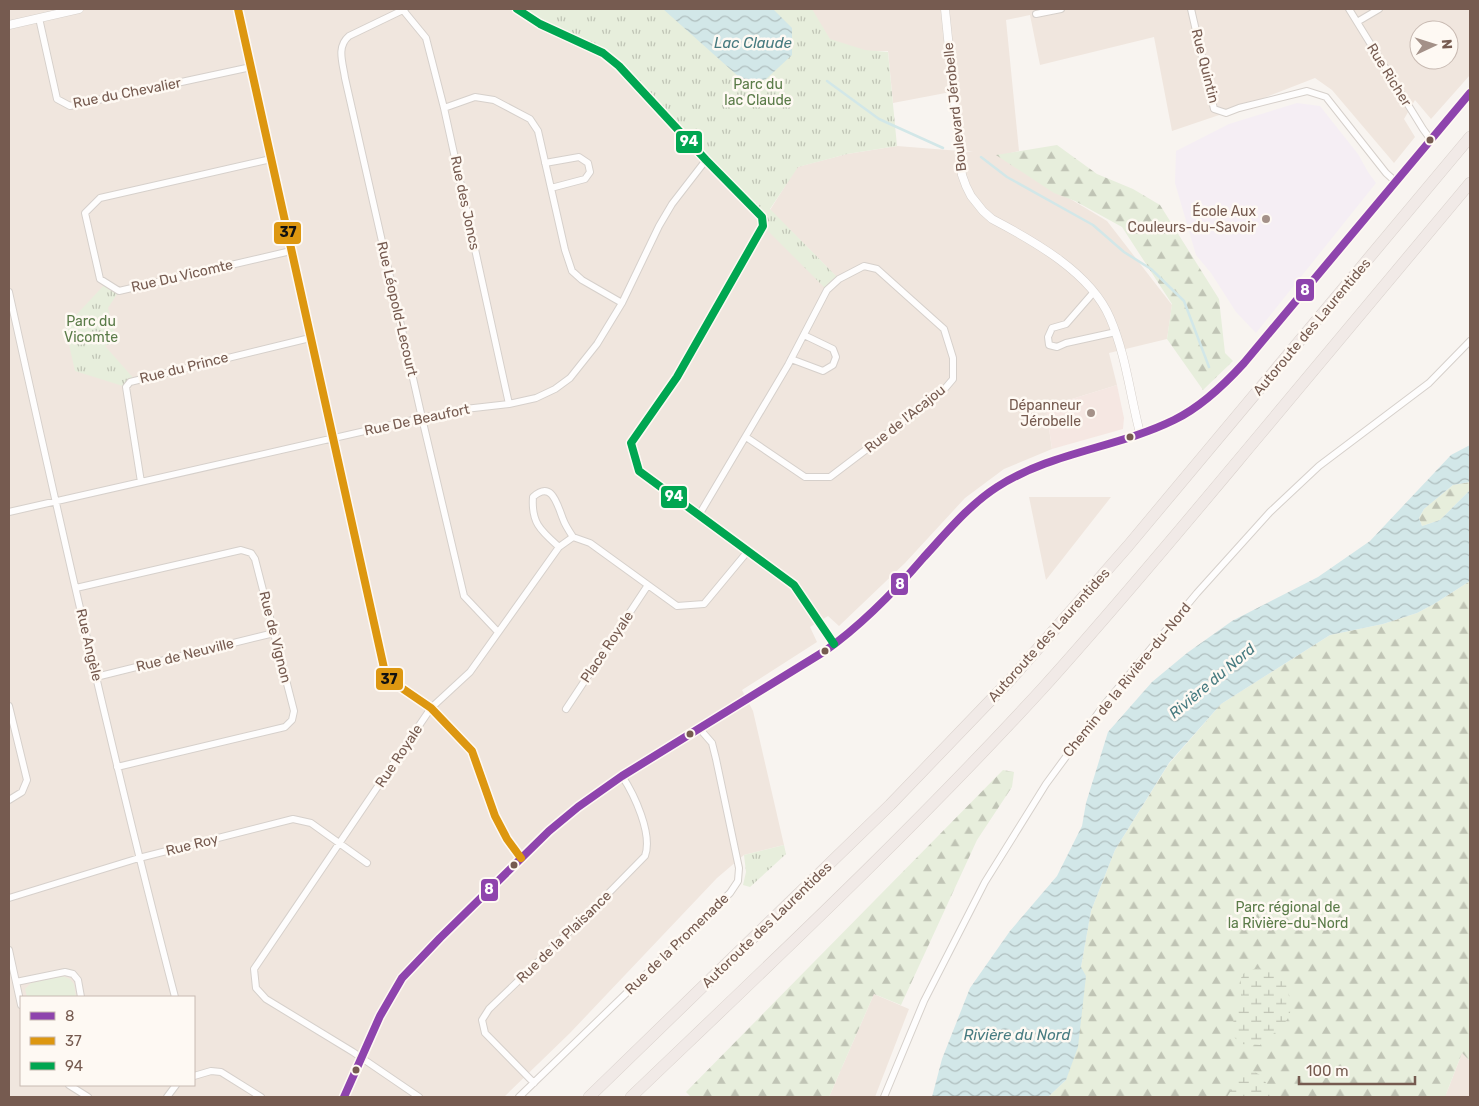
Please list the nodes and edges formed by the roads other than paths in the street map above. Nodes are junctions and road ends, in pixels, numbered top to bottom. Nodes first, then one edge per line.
1 (79, 9) edge
2 (238, 9) edge
3 (404, 9) edge
4 (518, 9) edge
5 (945, 9) edge
6 (1061, 9) edge
7 (1190, 9) edge
8 (1349, 9) edge
9 (1380, 9) edge
10 (1036, 14) dead end
11 (39, 18) junction
12 (1357, 22) junction
13 (9, 25) edge
14 (251, 67) junction
15 (1470, 93) edge
16 (444, 108) junction
17 (1470, 137) edge
18 (1431, 140) junction
19 (270, 159) junction
20 (706, 160) junction
21 (545, 163) junction
22 (1396, 182) junction
23 (1470, 183) edge
24 (551, 188) junction
25 (291, 251) junction
26 (9, 292) edge
27 (1093, 293) junction
28 (622, 303) junction
29 (1116, 332) junction
30 (804, 335) junction
31 (310, 338) junction
32 (1470, 341) edge
33 (791, 359) junction
34 (509, 404) junction
35 (422, 418) junction
36 (1140, 433) junction
37 (746, 437) junction
38 (332, 438) junction
39 (140, 482) junction
40 (55, 502) junction
41 (9, 512) edge
42 (699, 515) junction
43 (573, 537) junction
44 (559, 547) junction
45 (748, 551) junction
46 (648, 585) junction
47 (76, 588) junction
48 (498, 632) junction
49 (274, 633) junction
50 (834, 644) junction
51 (96, 677) junction
52 (9, 706) edge
53 (431, 708) junction
54 (566, 710) dead end
55 (699, 728) junction
56 (117, 767) junction
57 (622, 776) junction
58 (9, 800) edge
59 (340, 843) junction
60 (139, 858) junction
61 (521, 858) junction
62 (367, 863) dead end
63 (9, 898) edge
64 (9, 950) edge
65 (16, 982) junction
66 (81, 996) edge
67 (174, 996) edge
68 (20, 1001) edge
69 (361, 1057) junction
70 (195, 1075) edge
71 (534, 1084) junction
72 (71, 1086) edge
73 (175, 1086) edge
74 (88, 1097) edge
75 (166, 1097) edge
76 (261, 1097) edge
77 (344, 1097) edge
78 (419, 1097) edge
79 (519, 1097) edge
80 (589, 1097) edge
81 (632, 1097) edge
82 (884, 1097) edge

1 - 11 street
2 - 14 street
3 - 16 street, Rue des Joncs
3 - 35 street, Rue Léopold-Lecourt
4 - 20 street
5 - 27 street, Boulevard Jérobelle
6 - 10 street
7 - 22 street, Rue Quintin
8 - 12 street, Rue Richer
9 - 12 street
11 - 13 street
11 - 14 street, Rue du Chevalier
12 - 18 street, Rue Richer
14 - 19 street
15 - 18 street
16 - 21 street
16 - 34 street, Rue des Joncs
17 - 80 highway, Autoroute des Laurentides
18 - 22 street
19 - 25 street
19 - 25 street, Rue Du Vicomte
20 - 28 street, Rue De Beaufort
20 - 42 street
21 - 24 street
21 - 24 street
22 - 36 street
23 - 81 highway, Autoroute des Laurentides
24 - 28 street
25 - 31 street
26 - 40 street, Rue Angèle
27 - 29 street, Boulevard Jérobelle
27 - 29 street
28 - 34 street, Rue De Beaufort
29 - 36 street, Boulevard Jérobelle
30 - 33 street, Rue de l'Acajou
30 - 33 street
30 - 37 street, Rue de l'Acajou
31 - 38 street
31 - 39 street, Rue du Prince
32 - 82 street, Chemin de la Rivière-du-Nord
33 - 37 street, Rue de l'Acajou
34 - 35 street, Rue De Beaufort
35 - 38 street, Rue De Beaufort
35 - 48 street, Rue Léopold-Lecourt
36 - 50 street
37 - 42 street, Rue de l'Acajou
38 - 39 street, Rue De Beaufort
38 - 53 street
39 - 40 street, Rue De Beaufort
40 - 41 street, Rue De Beaufort
40 - 47 street, Rue Angèle
42 - 45 street
43 - 44 street, Rue Royale
43 - 44 street
43 - 46 street
44 - 48 street, Rue Royale
45 - 46 street
45 - 50 street
46 - 54 street, Place Royale
47 - 49 street, Rue de Vignon
47 - 51 street, Rue Angèle
48 - 53 street, Rue Royale
49 - 51 street, Rue de Neuville
49 - 56 street, Rue de Vignon
50 - 55 street
51 - 56 street, Rue Angèle
52 - 58 street
53 - 59 street, Rue Royale
53 - 61 street
55 - 57 street
55 - 71 street, Rue de la Promenade
56 - 60 street, Rue Angèle
57 - 61 street
57 - 71 street, Rue de la Plaisance
59 - 60 street, Rue Roy
59 - 62 street, Rue Roy
59 - 69 street, Rue Royale
60 - 63 street, Rue Roy
60 - 67 street, Rue Angèle
61 - 69 street
64 - 65 street
65 - 66 street
65 - 68 street
69 - 77 street
69 - 78 street, Rue Royale
70 - 76 street
71 - 79 street, Rue de la Promenade
72 - 74 street
73 - 75 street

